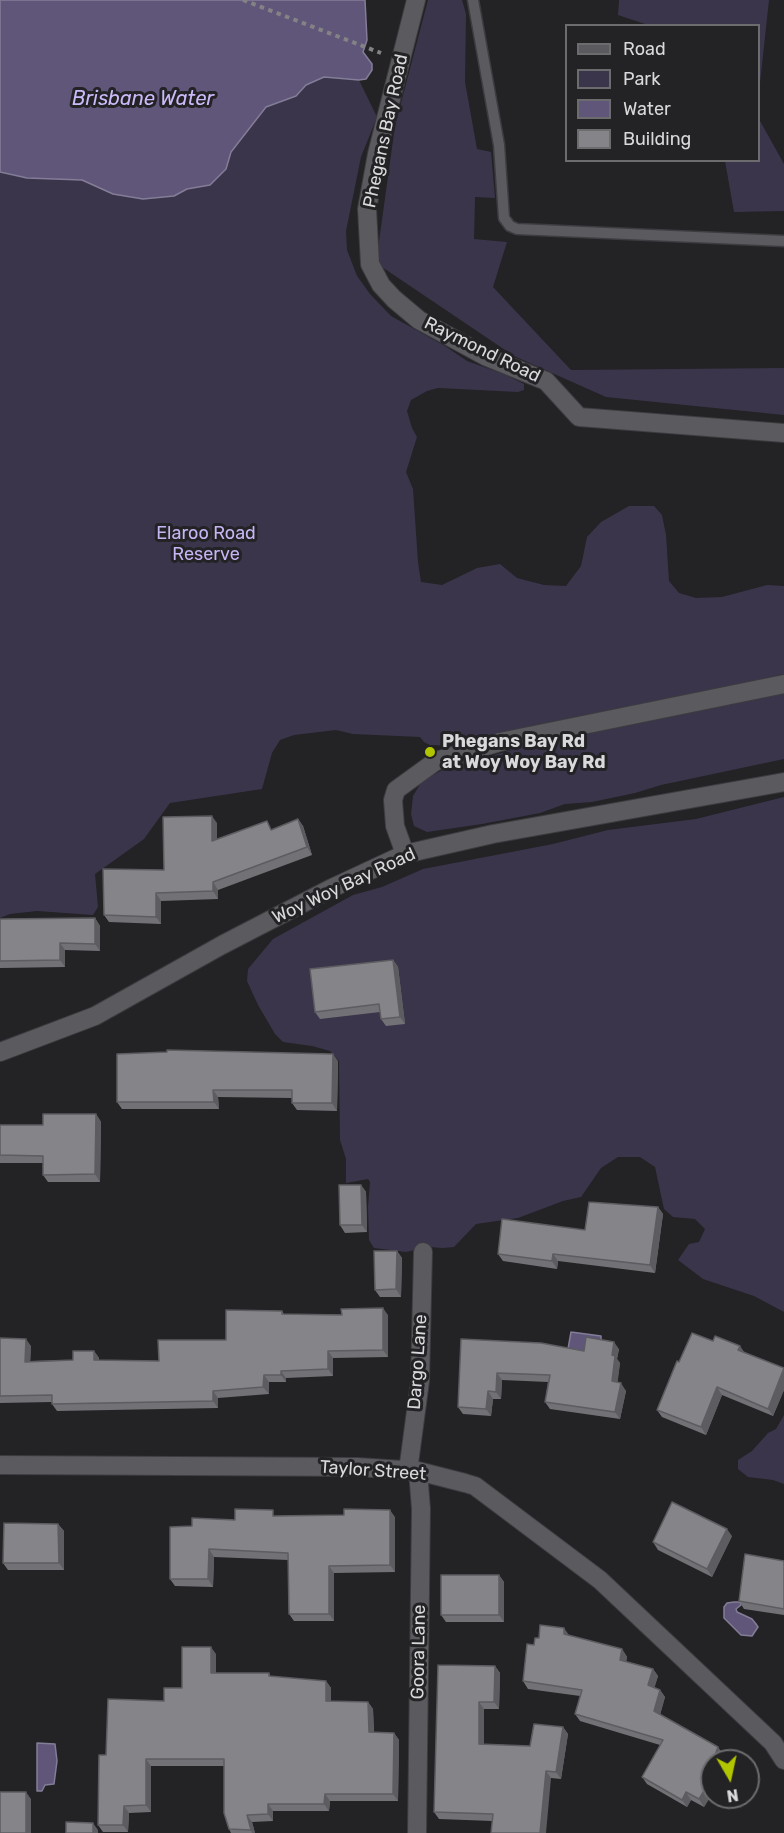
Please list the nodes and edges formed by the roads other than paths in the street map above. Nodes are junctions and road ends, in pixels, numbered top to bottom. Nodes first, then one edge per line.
1 (416, 0) edge
2 (473, 0) edge
3 (784, 241) edge
4 (370, 264) joint
5 (784, 433) edge
6 (784, 684) edge
7 (784, 782) edge
8 (405, 854) junction
9 (0, 1052) edge
10 (423, 1252) dead end
11 (0, 1465) edge
12 (413, 1471) junction
13 (784, 1760) edge
14 (417, 1833) edge

1 - 4 street, Phegans Bay Road
2 - 3 lane
4 - 5 street, Raymond Road
6 - 8 street
7 - 8 street, Woy Woy Bay Road
8 - 9 street, Woy Woy Bay Road
10 - 12 street, Dargo Lane
11 - 12 street, Taylor Street
12 - 13 street, Taylor Street
12 - 14 street, Goora Lane

